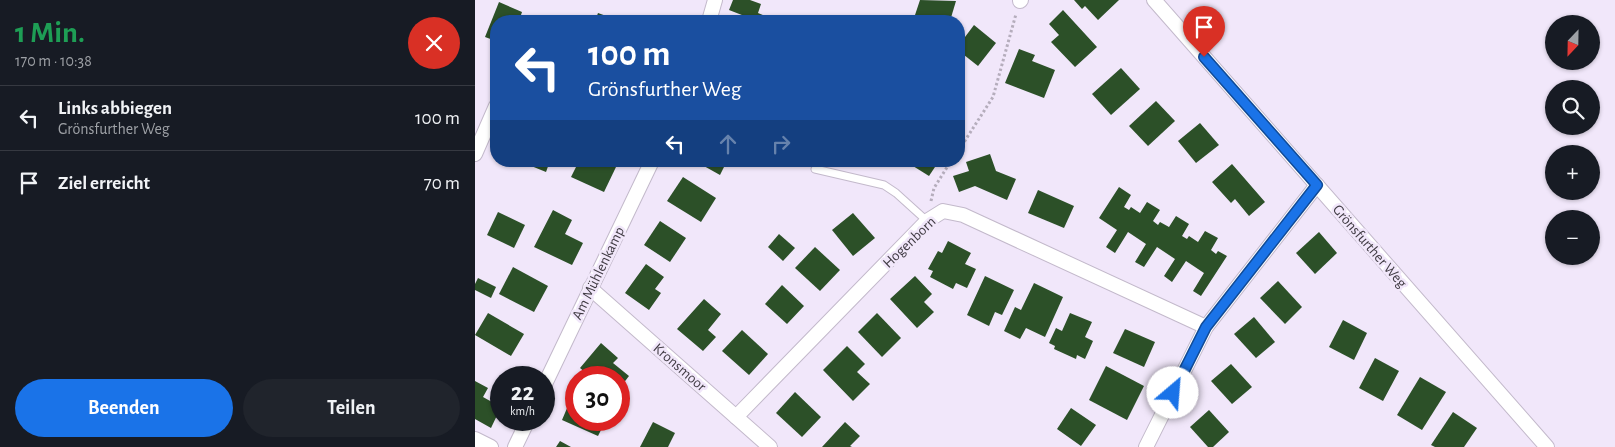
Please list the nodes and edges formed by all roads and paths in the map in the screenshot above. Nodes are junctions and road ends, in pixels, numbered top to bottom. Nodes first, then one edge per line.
1 (715, 0) edge
2 (1020, 0) edge
3 (1154, 0) edge
4 (711, 15) edge
5 (490, 120) edge
6 (965, 141) edge
7 (475, 154) edge
8 (650, 167) edge
9 (947, 167) edge
10 (815, 169) dead end
11 (1317, 185) junction
12 (927, 221) junction
13 (590, 288) junction
14 (1206, 327) junction
15 (553, 366) edge
16 (736, 417) junction
17 (522, 431) edge
18 (475, 440) edge
19 (491, 447) edge
20 (515, 447) edge
21 (770, 447) edge
22 (1146, 447) edge
23 (1547, 447) edge

1 - 4 street
2 - 6 path
3 - 11 street, Grönsfurther Weg
5 - 7 street
8 - 13 street, Am Mühlenkamp
9 - 12 path
10 - 12 lane
11 - 14 street
11 - 23 street, Grönsfurther Weg
12 - 14 street, Hogenborn
12 - 16 street, Hogenborn
13 - 15 street, Am Mühlenkamp
13 - 16 street, Kronsmoor
14 - 22 street
16 - 21 street, Kronsmoor
17 - 20 street
18 - 19 street

